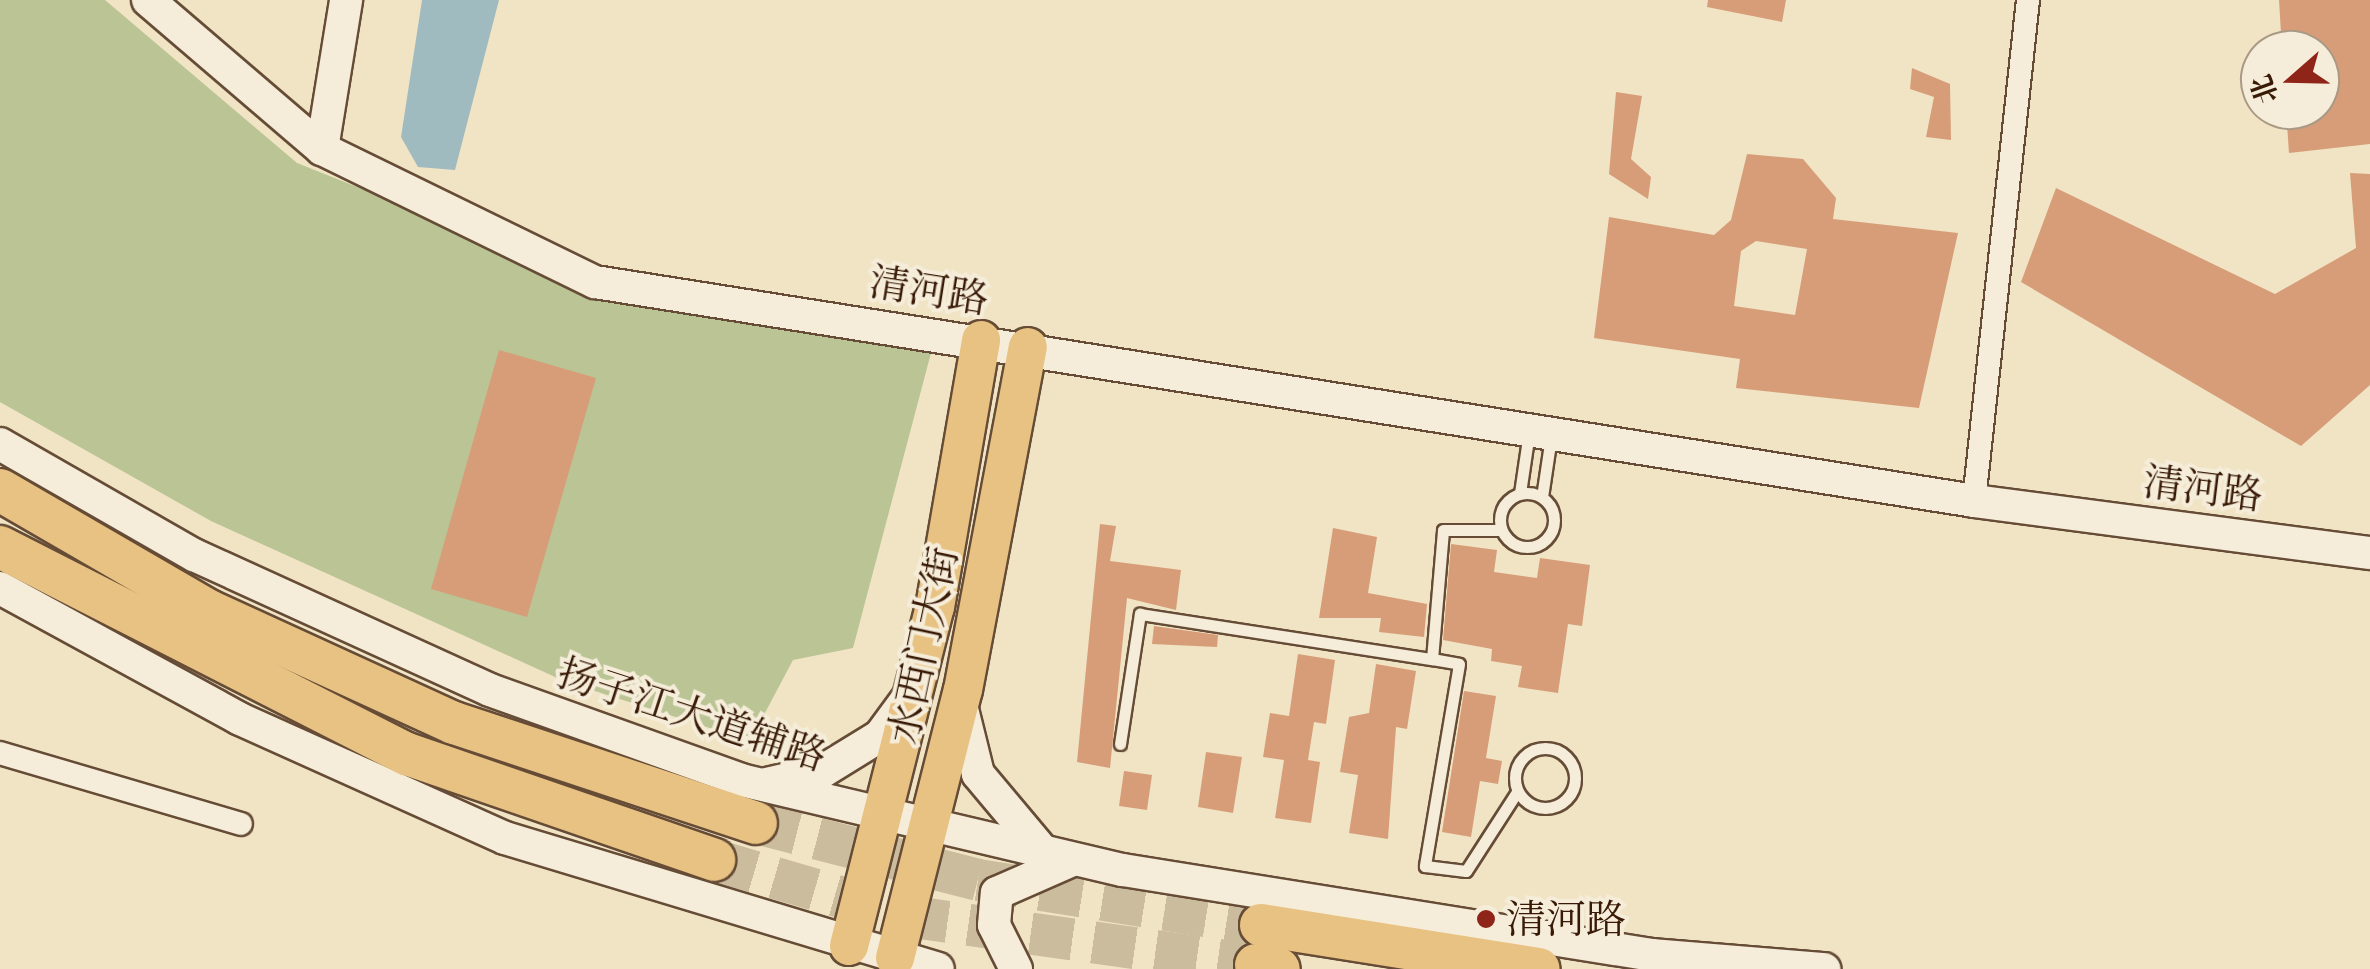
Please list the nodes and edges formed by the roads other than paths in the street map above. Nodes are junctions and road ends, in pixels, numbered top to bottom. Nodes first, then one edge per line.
1 (148, 0) edge
2 (346, 0) edge
3 (2028, 0) edge
4 (322, 149) junction
5 (980, 340) junction
6 (1028, 348) junction
7 (1540, 434) junction
8 (0, 444) edge
9 (0, 490) edge
10 (1520, 493) junction
11 (1542, 497) junction
12 (1974, 501) junction
13 (1501, 530) junction
14 (0, 547) edge
15 (2370, 553) edge
16 (194, 556) junction
17 (0, 588) edge
18 (1432, 659) junction
19 (330, 667) junction
20 (160, 676) junction
21 (915, 687) junction
22 (960, 701) junction
23 (321, 713) junction
24 (1120, 744) dead end
25 (0, 753) edge
26 (1518, 792) junction
27 (759, 804) junction
28 (882, 818) junction
29 (241, 824) dead end
30 (927, 830) junction
31 (1059, 857) junction
32 (714, 860) tunnel mouth
33 (849, 946) junction
34 (1265, 953) tunnel mouth
35 (895, 958) junction
36 (938, 969) edge
37 (1016, 969) edge
38 (1539, 969) edge
39 (1824, 969) edge

1 - 4 main road, 清河路
2 - 4 main road
3 - 12 street
4 - 5 main road, 清河路
5 - 6 main road, 清河路
5 - 21 main road, 水西门大街
6 - 7 main road, 清河路
6 - 22 main road, 水西门大街
7 - 10 lane
7 - 11 lane
7 - 12 main road, 清河路
8 - 16 main road, 扬子江大道辅路
9 - 19 highway
10 - 11 lane
10 - 13 lane
11 - 13 lane
12 - 15 main road, 清河路
13 - 18 lane
14 - 23 highway
16 - 19 main road
16 - 27 main road, 扬子江大道辅路
17 - 20 main road
18 - 24 lane
18 - 26 lane
19 - 27 highway
20 - 23 main road
20 - 33 main road
21 - 27 main road
21 - 28 main road, 水西门大街
22 - 30 main road, 水西门大街
22 - 31 main road
23 - 32 highway
25 - 29 street
26 - 26 lane
27 - 28 main road, 扬子江大道辅路
28 - 30 main road, 扬子江大道辅路
28 - 33 main road, 水西门大街
30 - 31 main road, 扬子江大道辅路
30 - 35 main road, 水西门大街
31 - 37 main road
31 - 39 main road, 扬子江大道辅路
33 - 35 main road
34 - 38 highway
35 - 36 main road

